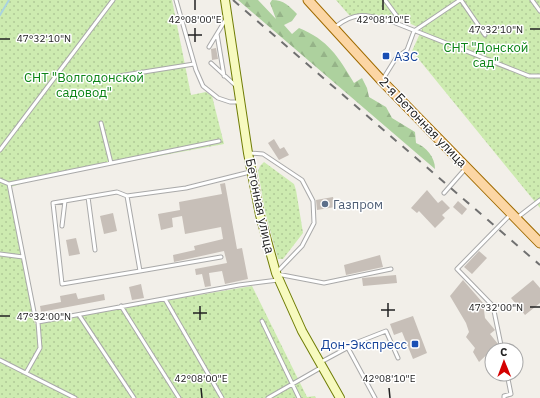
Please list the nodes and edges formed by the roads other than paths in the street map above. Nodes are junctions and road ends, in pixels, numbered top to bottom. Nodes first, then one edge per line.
1 (112, 0) edge
2 (176, 0) edge
3 (225, 0) edge
4 (308, 0) edge
5 (385, 0) edge
6 (460, 0) edge
7 (532, 0) edge
8 (540, 11) edge
9 (226, 19) junction
10 (393, 22) junction
11 (334, 28) junction
12 (414, 31) junction
13 (218, 34) junction
14 (485, 35) dead end
15 (209, 48) dead end
16 (211, 63) dead end
17 (194, 64) junction
18 (224, 76) junction
19 (540, 76) edge
20 (106, 78) dead end
21 (382, 81) junction
22 (238, 86) junction
23 (240, 102) junction
24 (101, 123) dead end
25 (219, 141) dead end
26 (0, 150) edge
27 (248, 153) junction
28 (112, 163) junction
29 (467, 167) junction
30 (252, 172) junction
31 (0, 180) edge
32 (9, 184) junction
33 (444, 192) dead end
34 (127, 196) junction
35 (88, 197) junction
36 (540, 200) edge
37 (65, 201) junction
38 (515, 215) junction
39 (62, 226) dead end
40 (540, 243) edge
41 (95, 250) dead end
42 (0, 254) edge
43 (221, 256) dead end
44 (23, 257) junction
45 (392, 269) dead end
46 (140, 271) junction
47 (277, 276) junction
48 (165, 299) junction
49 (120, 306) junction
50 (79, 315) junction
51 (262, 321) dead end
52 (38, 322) junction
53 (500, 342) edge
54 (348, 348) junction
55 (398, 358) dead end
56 (0, 360) edge
57 (321, 365) junction
58 (26, 373) junction
59 (509, 382) edge
60 (293, 383) junction
61 (75, 398) edge
62 (134, 398) edge
63 (179, 398) edge
64 (222, 398) edge
65 (268, 398) edge
66 (299, 398) edge
67 (340, 398) edge
68 (375, 398) edge
69 (504, 398) edge

1 - 26 lane
2 - 17 lane
3 - 9 main road, Бетонная улица
4 - 11 main road, 2-я Бетонная улица
5 - 10 lane
6 - 12 lane
6 - 14 lane
7 - 8 lane
9 - 13 lane
9 - 22 main road, Бетонная улица
10 - 11 lane
10 - 12 lane
11 - 21 main road, 2-я Бетонная улица
12 - 19 lane
12 - 21 lane
13 - 15 lane
13 - 18 lane
16 - 18 lane
17 - 20 lane
17 - 23 lane
18 - 22 lane
21 - 29 main road, 2-я Бетонная улица
22 - 23 main road, Бетонная улица
23 - 27 main road, Бетонная улица
24 - 28 lane
25 - 28 lane
27 - 30 main road, Бетонная улица
27 - 47 lane
28 - 32 lane
29 - 33 lane
29 - 38 main road, 2-я Бетонная улица
30 - 34 lane
30 - 47 main road, Бетонная улица
31 - 32 lane
32 - 44 lane
34 - 35 lane
34 - 46 lane
35 - 37 lane
35 - 41 lane
36 - 38 lane
37 - 39 lane
37 - 46 lane
38 - 40 main road, 2-я Бетонная улица
38 - 53 lane
42 - 44 lane
43 - 46 lane
44 - 52 lane
45 - 47 lane
47 - 48 lane
47 - 57 main road, Бетонная улица
48 - 49 lane
48 - 64 lane
49 - 50 lane
49 - 63 lane
50 - 52 lane
50 - 62 lane
51 - 60 lane
52 - 58 lane
54 - 55 lane
54 - 57 lane
54 - 68 lane
56 - 58 lane
57 - 60 lane
57 - 67 main road, Бетонная улица
58 - 61 lane
59 - 69 lane
60 - 65 lane
60 - 66 lane

